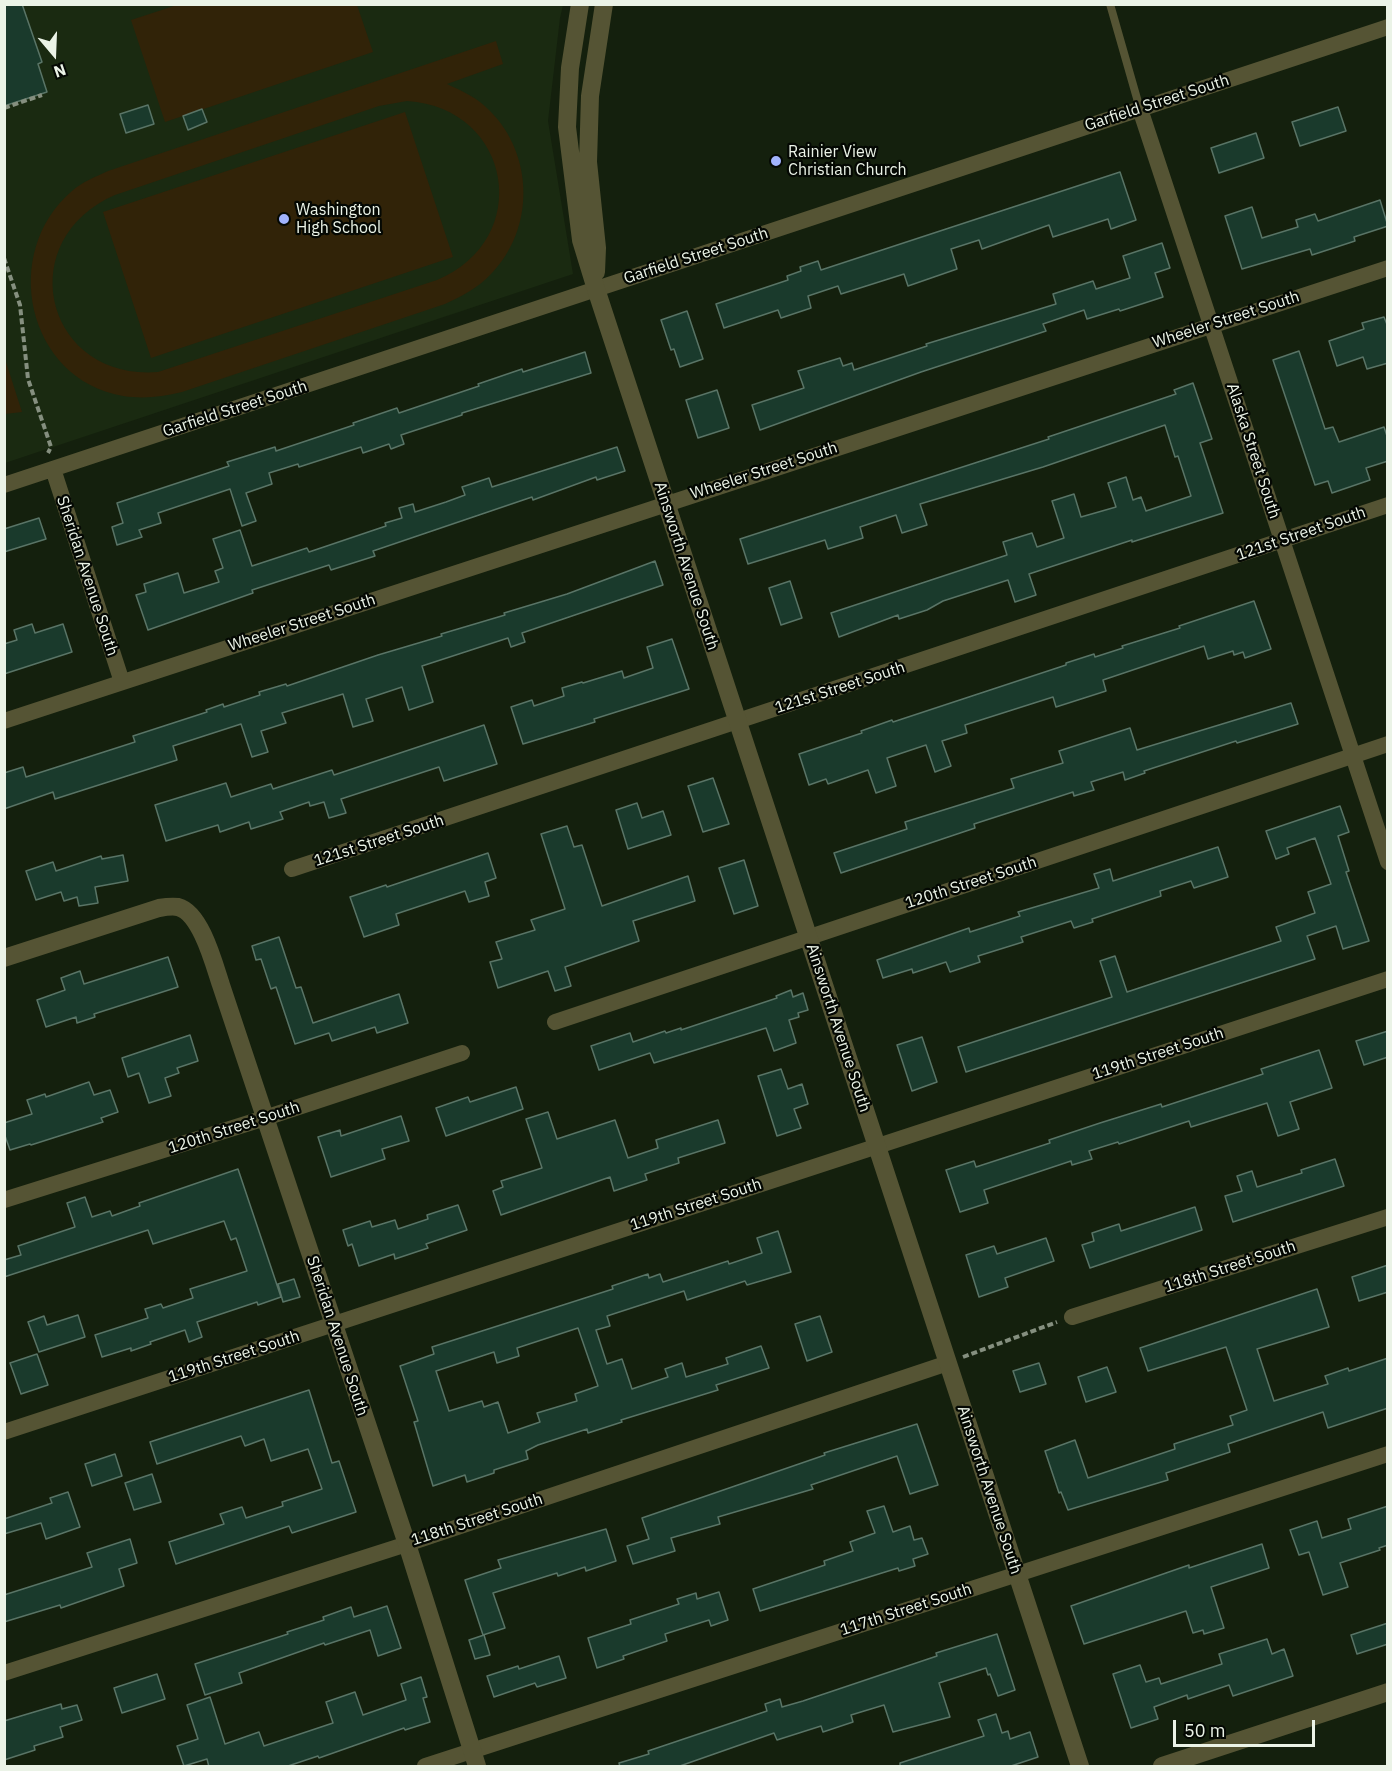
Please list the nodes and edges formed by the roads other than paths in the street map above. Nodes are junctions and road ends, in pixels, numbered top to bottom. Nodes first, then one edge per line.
1 (604, 4) edge
2 (1110, 4) edge
3 (579, 5) edge
4 (1388, 27) edge
5 (1140, 109) junction
6 (1388, 268) edge
7 (596, 289) junction
8 (1211, 325) junction
9 (53, 469) junction
10 (4, 485) edge
11 (666, 504) junction
12 (1388, 505) edge
13 (1282, 540) junction
14 (122, 682) junction
15 (4, 721) edge
16 (738, 722) junction
17 (1388, 744) edge
18 (1353, 756) junction
19 (1388, 862) edge
20 (292, 869) dead end
21 (808, 938) junction
22 (4, 958) edge
23 (1388, 979) edge
24 (555, 1022) dead end
25 (462, 1053) dead end
26 (265, 1118) junction
27 (877, 1146) junction
28 (4, 1200) edge
29 (1388, 1217) edge
30 (1072, 1317) road end
31 (333, 1324) junction
32 (948, 1363) junction
33 (4, 1432) edge
34 (1388, 1454) edge
35 (407, 1544) junction
36 (1017, 1574) junction
37 (4, 1674) edge
38 (1388, 1692) edge
39 (474, 1759) edge
40 (425, 1767) edge
41 (1080, 1767) edge
42 (1162, 1767) edge

1 - 7 street, Ainsworth Avenue South
2 - 5 lane
3 - 7 street, Ainsworth Avenue South
4 - 5 street, Garfield Street South
5 - 7 street, Garfield Street South
5 - 8 street, Alaska Street South
6 - 8 street, Wheeler Street South
7 - 9 street, Garfield Street South
7 - 11 street, Ainsworth Avenue South
8 - 11 street, Wheeler Street South
8 - 13 street, Alaska Street South
9 - 10 street, Garfield Street South
9 - 14 street, Sheridan Avenue South
11 - 14 street, Wheeler Street South
11 - 16 street, Ainsworth Avenue South
12 - 13 street, 121st Street South
13 - 16 street, 121st Street South
13 - 18 street, Alaska Street South
14 - 15 street, Wheeler Street South
16 - 20 street, 121st Street South
16 - 21 street, Ainsworth Avenue South
17 - 18 street, 120th Street South
18 - 19 street, Alaska Street South
18 - 21 street, 120th Street South
21 - 24 street, 120th Street South
21 - 27 street, Ainsworth Avenue South
22 - 26 street, Sheridan Avenue South
23 - 27 street, 119th Street South
25 - 26 street, 120th Street South
26 - 28 street, 120th Street South
26 - 31 street, Sheridan Avenue South
27 - 31 street, 119th Street South
27 - 32 street, Ainsworth Avenue South
29 - 30 street, 118th Street South
31 - 33 street, 119th Street South
31 - 35 street, Sheridan Avenue South
32 - 35 street, 118th Street South
32 - 36 street, Ainsworth Avenue South
34 - 36 street, 117th Street South
35 - 37 street, 118th Street South
35 - 39 street, Sheridan Avenue South
36 - 39 street, 117th Street South
36 - 41 street, Ainsworth Avenue South
38 - 42 street
39 - 40 street, 117th Street South

